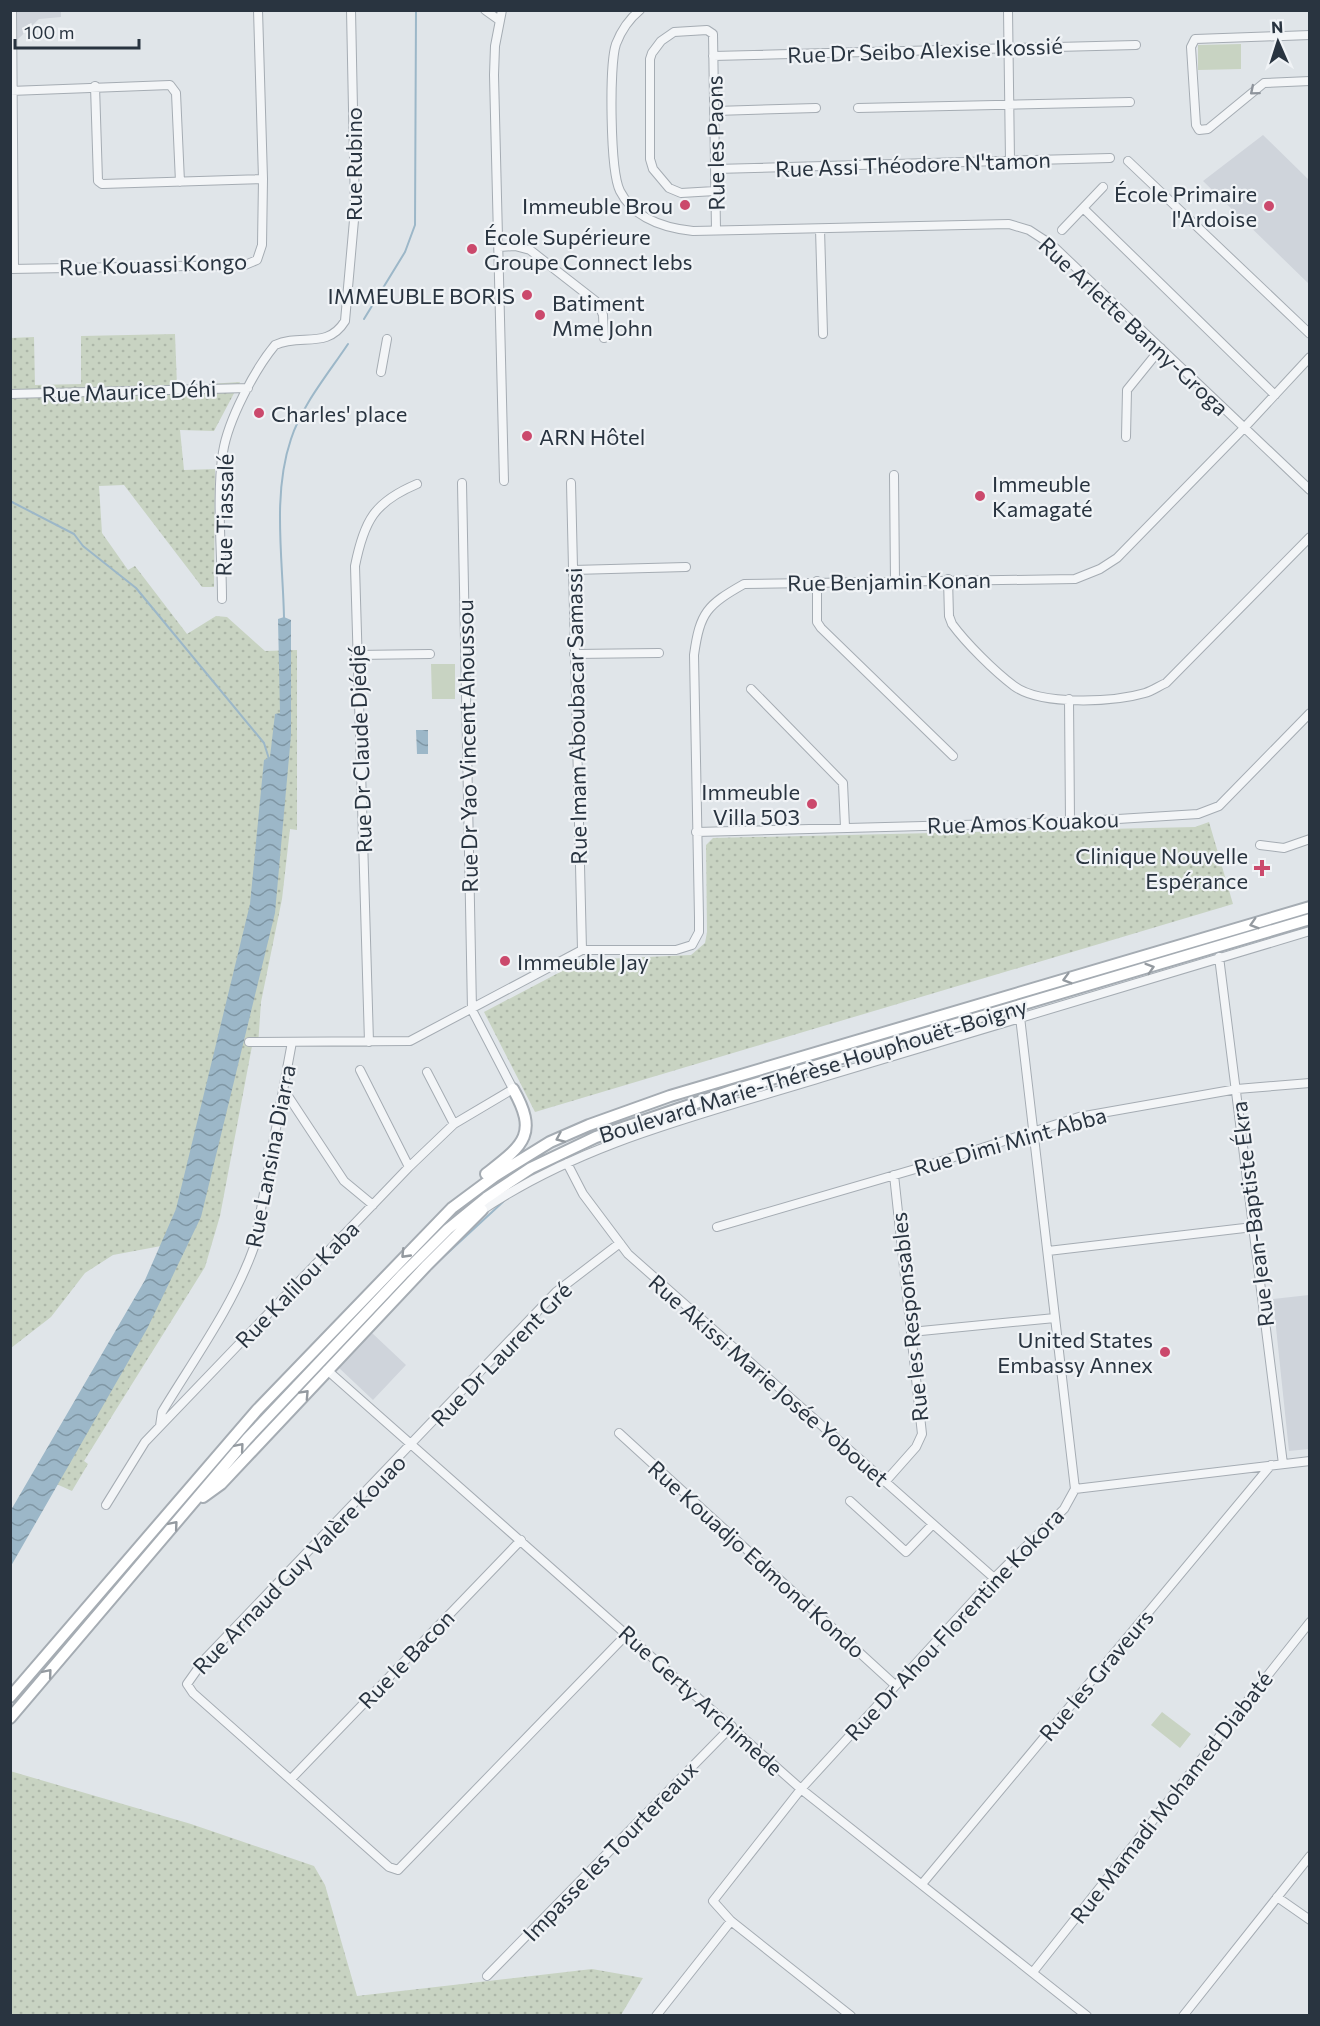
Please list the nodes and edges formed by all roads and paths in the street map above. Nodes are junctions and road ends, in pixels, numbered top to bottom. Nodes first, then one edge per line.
1 (12, 10) edge
2 (258, 10) edge
3 (351, 10) edge
4 (485, 10) edge
5 (502, 10) edge
6 (640, 10) edge
7 (1008, 10) edge
8 (499, 20) junction
9 (1310, 35) edge
10 (1136, 45) dead end
11 (1008, 47) junction
12 (713, 56) junction
13 (1310, 81) edge
14 (95, 86) junction
15 (11, 91) edge
16 (1130, 102) dead end
17 (1009, 105) junction
18 (816, 108) dead end
19 (858, 108) dead end
20 (715, 111) junction
21 (1110, 158) dead end
22 (1010, 161) junction
23 (1128, 161) dead end
24 (715, 169) junction
25 (11, 175) edge
26 (263, 179) junction
27 (180, 182) junction
28 (1103, 187) dead end
29 (716, 191) junction
30 (1083, 208) junction
31 (820, 229) junction
32 (1062, 230) dead end
33 (716, 231) junction
34 (499, 247) junction
35 (12, 268) edge
36 (345, 317) joint
37 (823, 334) dead end
38 (1310, 334) edge
39 (604, 338) dead end
40 (387, 339) dead end
41 (1161, 348) junction
42 (1310, 357) edge
43 (381, 372) dead end
44 (248, 388) junction
45 (10, 394) edge
46 (1275, 395) junction
47 (1244, 428) junction
48 (1126, 437) dead end
49 (894, 475) dead end
50 (504, 481) dead end
51 (462, 483) dead end
52 (571, 483) dead end
53 (417, 484) dead end
54 (1310, 490) edge
55 (1310, 537) edge
56 (686, 567) dead end
57 (573, 570) junction
58 (948, 579) junction
59 (817, 581) junction
60 (895, 581) junction
61 (222, 600) dead end
62 (659, 653) dead end
63 (430, 654) dead end
64 (574, 654) junction
65 (356, 655) junction
66 (751, 688) dead end
67 (1069, 699) junction
68 (1310, 713) edge
69 (953, 756) dead end
70 (1070, 822) junction
71 (845, 826) junction
72 (696, 832) junction
73 (1310, 839) edge
74 (1260, 845) dead end
75 (1310, 907) edge
76 (1310, 920) edge
77 (1310, 931) edge
78 (582, 950) junction
79 (1220, 960) junction
80 (472, 1010) junction
81 (1020, 1017) junction
82 (249, 1042) dead end
83 (292, 1042) junction
84 (369, 1042) junction
85 (360, 1070) dead end
86 (427, 1072) dead end
87 (1310, 1083) edge
88 (513, 1089) junction
89 (1237, 1089) junction
90 (284, 1090) junction
91 (454, 1124) junction
92 (1034, 1131) junction
93 (567, 1163) junction
94 (410, 1167) junction
95 (894, 1175) junction
96 (373, 1205) junction
97 (452, 1208) junction
98 (482, 1210) junction
99 (717, 1227) dead end
100 (1253, 1227) junction
101 (448, 1229) junction
102 (620, 1243) junction
103 (1048, 1251) junction
104 (1055, 1318) junction
105 (921, 1332) dead end
106 (327, 1370) junction
107 (160, 1427) junction
108 (619, 1433) dead end
109 (413, 1445) junction
110 (1310, 1461) edge
111 (1283, 1464) junction
112 (1271, 1465) junction
113 (885, 1482) junction
114 (1075, 1489) junction
115 (850, 1501) dead end
116 (106, 1505) dead end
117 (189, 1508) junction
118 (933, 1524) junction
119 (521, 1540) junction
120 (994, 1578) junction
121 (1310, 1622) edge
122 (627, 1634) junction
123 (895, 1685) junction
124 (10, 1697) edge
125 (10, 1718) edge
126 (732, 1726) junction
127 (291, 1779) junction
128 (801, 1789) junction
129 (1310, 1856) edge
130 (922, 1884) junction
131 (1277, 1897) junction
132 (1310, 1920) edge
133 (731, 1921) junction
134 (1033, 1972) junction
135 (487, 1976) dead end
136 (656, 2016) edge
137 (851, 2016) edge
138 (1087, 2016) edge
139 (1183, 2016) edge

1 - 15 street, Rue Kouassi Kongo
2 - 26 street, Rue Kouassi Kongo
3 - 36 street, Rue Rubino
4 - 8 street
5 - 8 street
6 - 33 street, Rue Arlette Banny-Groga
7 - 11 street
8 - 34 street
13 -> 9 street
10 - 11 street, Rue Dr Seibo Alexise Ikossié
11 - 12 street, Rue Dr Seibo Alexise Ikossié
11 - 17 street
12 - 20 street, Rue les Paons
12 - 29 street, Rue les Paons
14 - 15 street
14 - 27 street
14 - 27 street
15 - 25 street, Rue Kouassi Kongo
16 - 17 street
17 - 19 street
17 - 22 street
18 - 20 street
20 - 24 street, Rue les Paons
21 - 22 street, Rue Assi Théodore N'tamon
22 - 24 street, Rue Assi Théodore N'tamon
23 - 38 street
24 - 29 street, Rue les Paons
25 - 35 street, Rue Kouassi Kongo
26 - 27 street
26 - 35 street, Rue Kouassi Kongo
28 - 30 street
29 - 33 street, Rue les Paons
30 - 32 street
30 - 46 street
31 - 33 street, Rue Arlette Banny-Groga
31 - 37 street
31 - 41 street, Rue Arlette Banny-Groga
34 - 39 street
34 - 50 street
36 - 44 street, Rue Tiassalé
40 - 43 street
41 - 47 street, Rue Arlette Banny-Groga
41 - 48 street
42 - 46 street, Rue Benjamin Konan
44 - 45 street, Rue Maurice Déhi
44 - 61 street, Rue Tiassalé
46 - 47 street, Rue Benjamin Konan
47 - 54 street, Rue Arlette Banny-Groga
47 - 58 street, Rue Benjamin Konan
49 - 60 street
51 - 80 street, Rue Dr Yao Vincent Ahoussou
52 - 57 street, Rue Imam Aboubacar Samassi
53 - 65 street, Rue Dr Claude Djédjé
55 - 67 street
56 - 57 street
57 - 64 street, Rue Imam Aboubacar Samassi
58 - 60 street, Rue Benjamin Konan
58 - 67 street
59 - 60 street, Rue Benjamin Konan
59 - 69 street
59 - 72 street, Rue Benjamin Konan
62 - 64 street
63 - 65 street
64 - 78 street, Rue Imam Aboubacar Samassi
65 - 84 street, Rue Dr Claude Djédjé
66 - 71 street
67 - 70 street
68 - 70 street, Rue Amos Kouakou
70 - 71 street, Rue Amos Kouakou
71 - 72 street, Rue Amos Kouakou
72 - 78 street, Rue Benjamin Konan
73 - 74 street
75 -> 97 main road, Boulevard Marie-Thérèse Houphouët-Boigny
101 -> 76 main road, Boulevard Marie-Thérèse Houphouët-Boigny
77 - 79 street
78 - 80 street
79 - 81 street
79 - 89 street, Rue Jean-Baptiste Ékra
80 - 84 street
80 - 88 street
81 - 92 street, Rue Dr Ahou Florentine Kokora
81 - 93 street
82 - 83 street
83 - 84 street
83 - 90 street, Rue Lansina Diarra
85 - 94 street
86 - 91 street
87 - 89 street, Rue Dimi Mint Abba
88 - 91 street, Rue Kalilou Kaba
88 - 97 main road
89 - 92 street, Rue Dimi Mint Abba
89 - 100 street, Rue Jean-Baptiste Ékra
90 - 96 street
90 - 107 street, Rue Lansina Diarra
91 - 94 street, Rue Kalilou Kaba
92 - 95 street, Rue Dimi Mint Abba
92 - 103 street, Rue Dr Ahou Florentine Kokora
93 - 98 street
93 - 102 street, Rue Akissi Marie Josée Yobouet
94 - 96 street, Rue Kalilou Kaba
95 - 99 street, Rue Dimi Mint Abba
95 - 113 street, Rue les Responsables
96 - 107 street, Rue Kalilou Kaba
97 -> 124 main road, Boulevard Marie-Thérèse Houphouët-Boigny
98 - 101 street
98 - 106 main road
100 - 103 street
100 - 111 street, Rue Jean-Baptiste Ékra
117 -> 101 main road, Boulevard Marie-Thérèse Houphouët-Boigny
102 - 109 street, Rue Dr Laurent Gré
102 - 113 street, Rue Akissi Marie Josée Yobouet
103 - 104 street, Rue Dr Ahou Florentine Kokora
104 - 105 street
104 - 114 street, Rue Dr Ahou Florentine Kokora
106 - 109 street, Rue Gerty Archimède
117 -> 106 main road
107 - 116 street, Rue Kalilou Kaba
108 - 123 street, Rue Kouadjo Edmond Kondo
109 - 119 street, Rue Gerty Archimède
109 - 127 street, Rue Arnaud Guy Valère Kouao
110 - 111 street
111 - 112 street
112 - 114 street
112 - 130 street, Rue les Graveurs
113 - 118 street, Rue Akissi Marie Josée Yobouet
114 - 120 street, Rue Dr Ahou Florentine Kokora
115 - 118 street
125 -> 117 main road, Boulevard Marie-Thérèse Houphouët-Boigny
118 - 120 street, Rue Akissi Marie Josée Yobouet
119 - 122 street, Rue Gerty Archimède
119 - 127 street, Rue le Bacon
120 - 123 street, Rue Dr Ahou Florentine Kokora
121 - 134 street, Rue Mamadi Mohamed Diabaté
122 - 126 street, Rue Gerty Archimède
122 - 127 street, Rue Arnaud Guy Valère Kouao
123 - 128 street, Rue Dr Ahou Florentine Kokora
126 - 128 street, Rue Gerty Archimède
126 - 135 street, Impasse les Tourtereaux
128 - 130 street, Rue Gerty Archimède
128 - 133 street, Rue Dr Ahou Florentine Kokora
129 - 131 street
130 - 134 street, Rue Gerty Archimède
131 - 132 street
131 - 139 street
133 - 136 street
133 - 137 street
134 - 138 street, Rue Gerty Archimède

